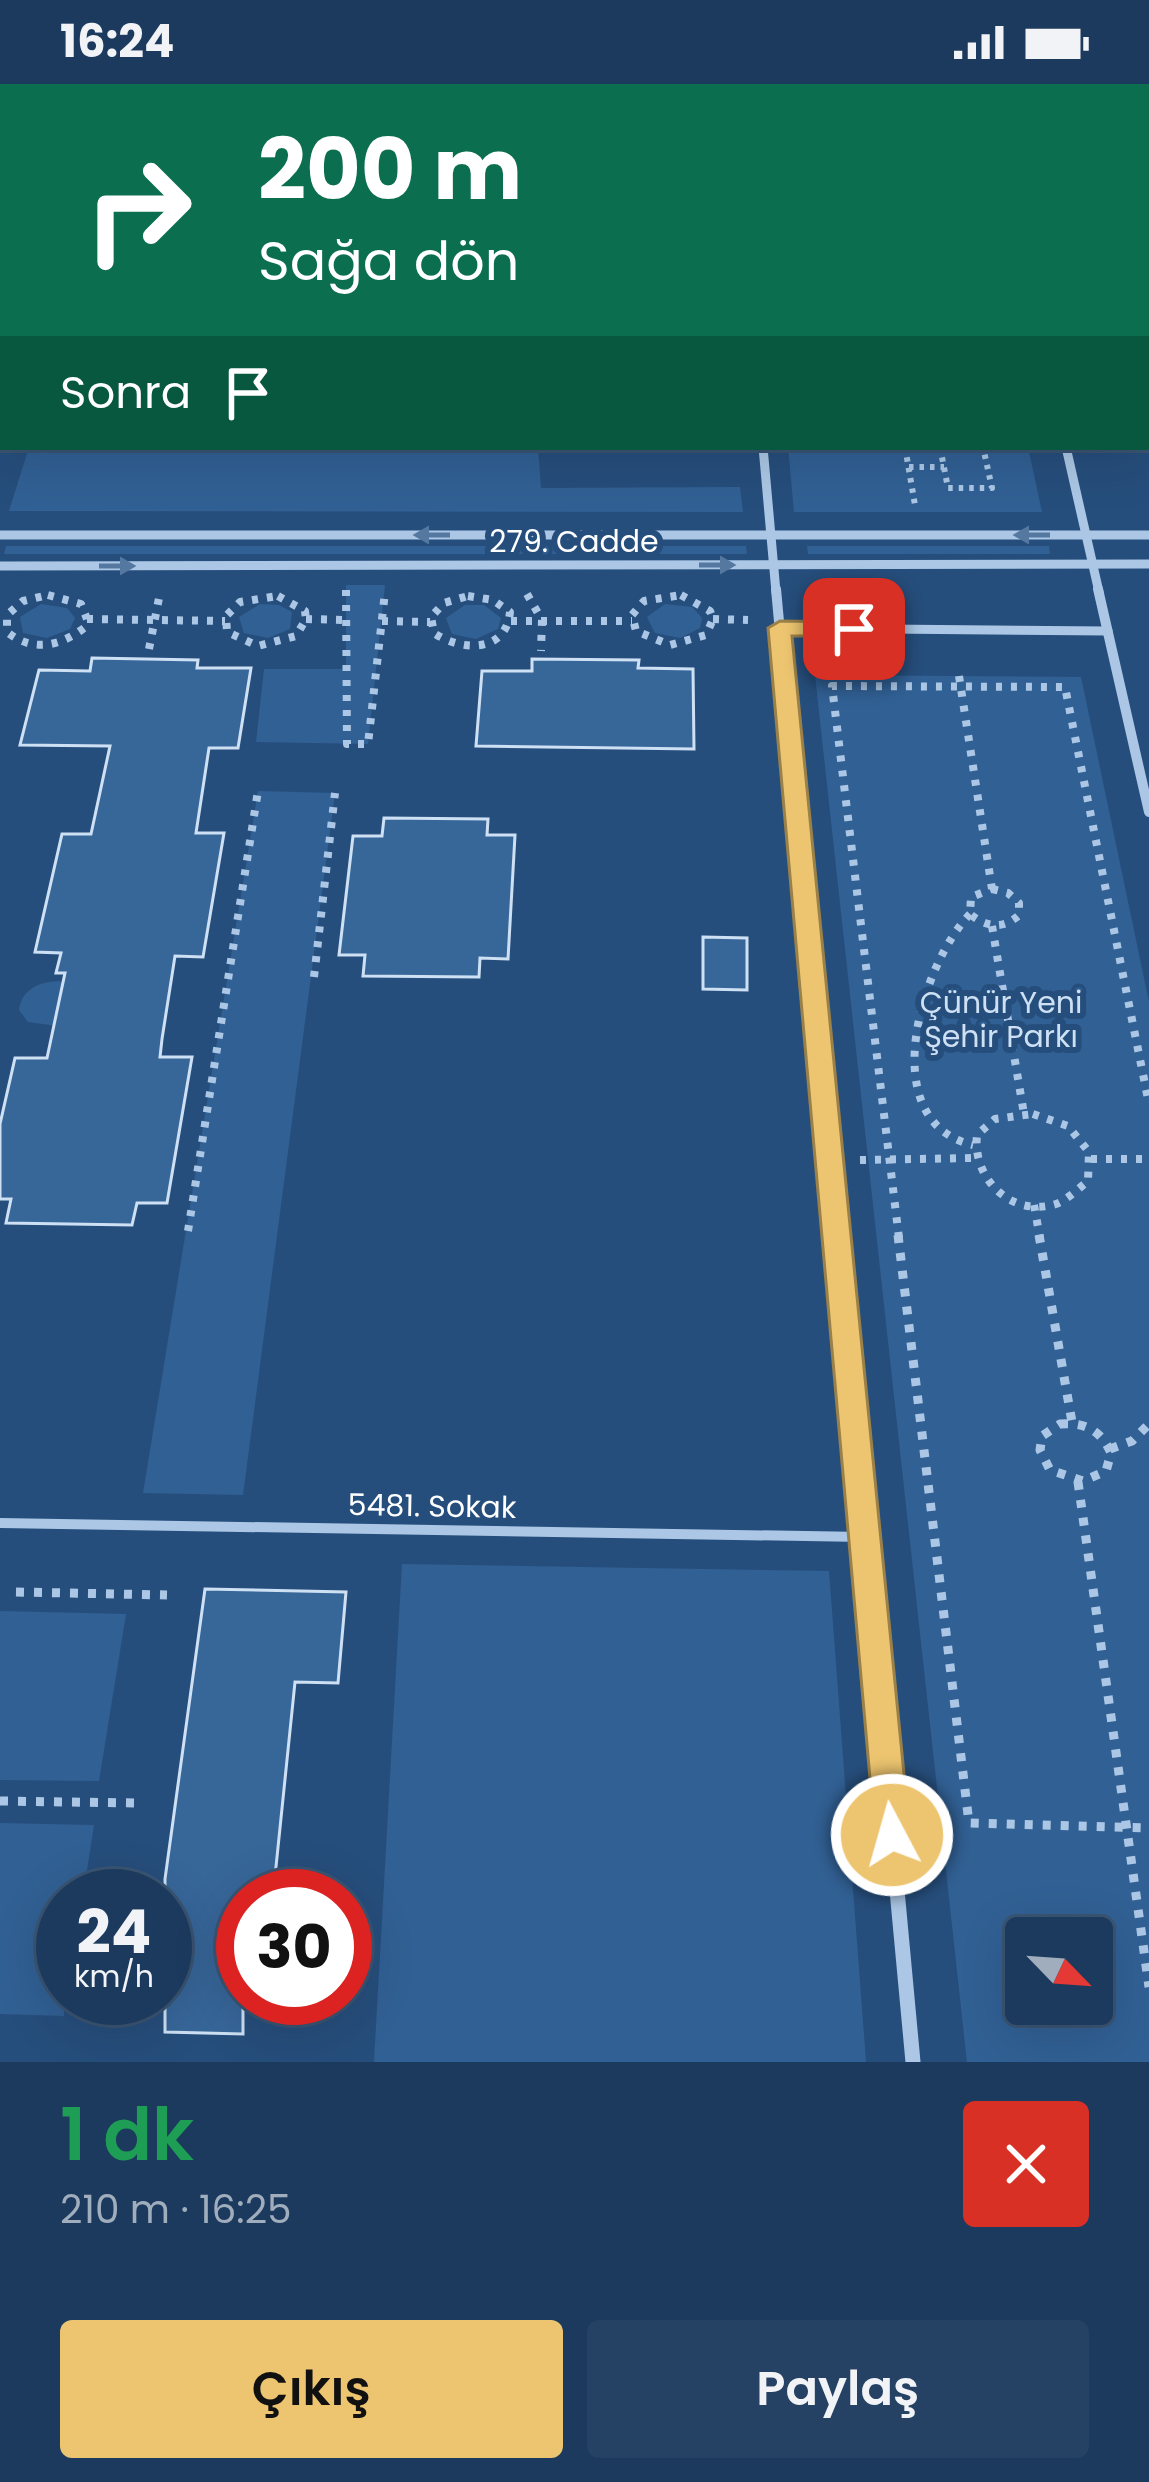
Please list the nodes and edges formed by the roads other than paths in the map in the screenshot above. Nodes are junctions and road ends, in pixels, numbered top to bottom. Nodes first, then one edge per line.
1 (763, 450) edge
2 (1067, 450) edge
3 (771, 534) junction
4 (0, 535) edge
5 (1086, 535) junction
6 (1149, 535) edge
7 (1149, 564) edge
8 (773, 565) junction
9 (1093, 565) junction
10 (0, 566) edge
11 (780, 628) junction
12 (1108, 631) junction
13 (1149, 812) edge
14 (0, 1523) edge
15 (864, 1537) junction
16 (913, 2062) edge

1 - 3 street
2 - 5 street
3 -> 4 street, 279. Cadde
5 -> 3 street, 279. Cadde
3 - 8 street
5 - 6 street, 279. Cadde
5 - 9 street
7 - 9 street, 279. Cadde
8 - 9 street, 279. Cadde
10 -> 8 street, 279. Cadde
8 - 11 street
9 - 12 street
11 - 12 lane
11 - 15 street
12 - 13 street
14 - 15 lane, 5481. Sokak
15 - 16 street

